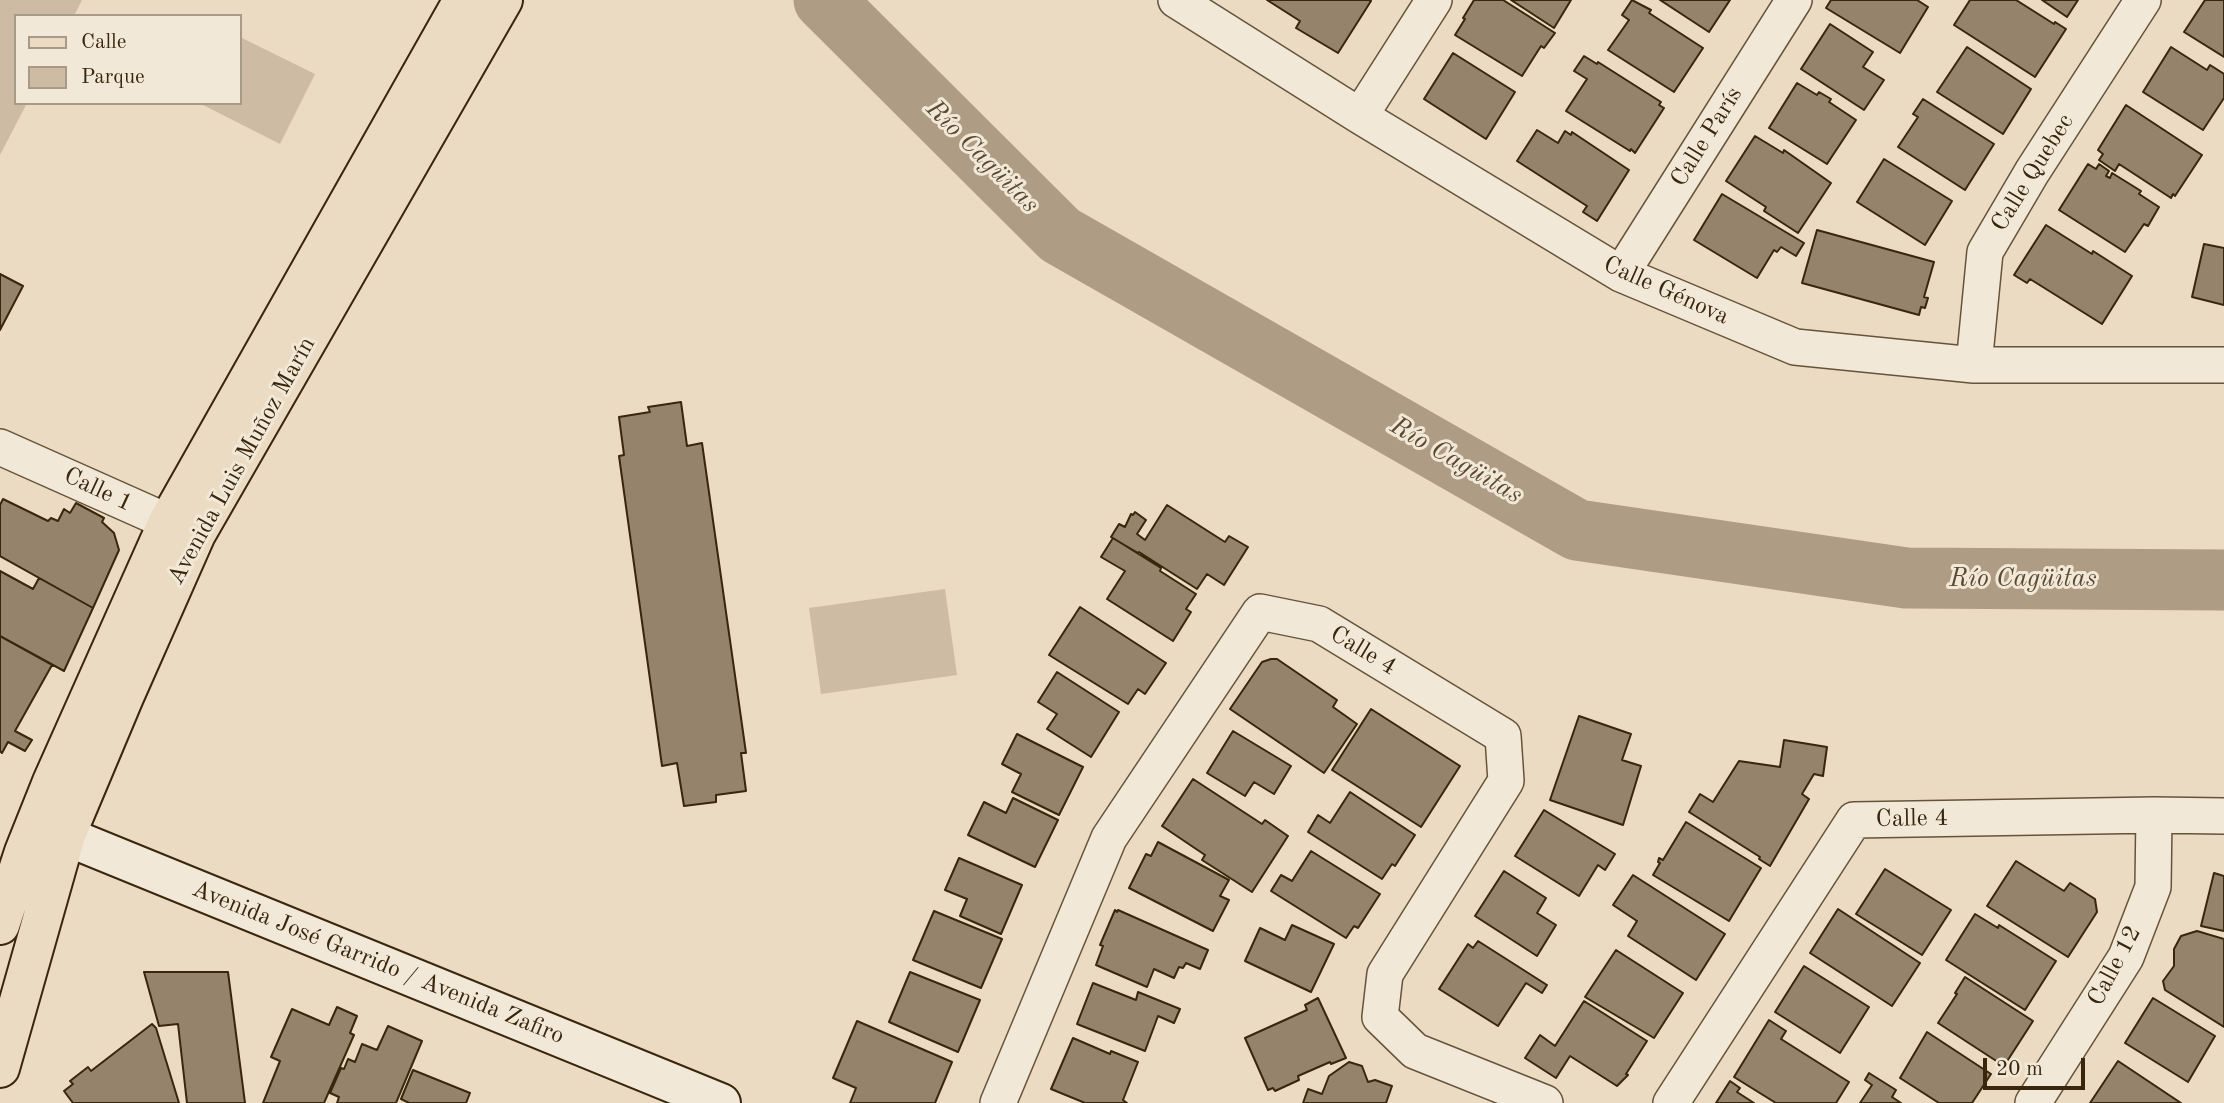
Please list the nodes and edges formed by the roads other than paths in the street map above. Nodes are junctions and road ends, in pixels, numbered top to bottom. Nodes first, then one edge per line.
1 (503, 0) edge
2 (1176, 0) edge
3 (1434, 0) edge
4 (1794, 0) edge
5 (2143, 0) edge
6 (462, 23) edge
7 (1360, 116) junction
8 (1621, 274) junction
9 (1974, 365) junction
10 (2224, 365) edge
11 (0, 447) edge
12 (182, 528) junction
13 (2154, 815) junction
14 (2224, 816) edge
15 (51, 829) junction
16 (0, 925) edge
17 (0, 1068) edge
18 (721, 1103) edge
19 (998, 1103) edge
20 (1545, 1103) edge
21 (1671, 1103) edge
22 (2033, 1103) edge

1 - 6 main road, Avenida Luis Muñoz Marín
2 - 7 street, Calle Génova
3 - 7 street
4 - 8 street, Calle París
5 - 9 street, Calle Quebec
6 - 12 main road, Avenida Luis Muñoz Marín
7 - 8 street, Calle Génova
8 - 9 street, Calle Génova
9 - 10 street, Calle Génova
11 - 12 street, Calle 1
12 - 15 main road, Avenida Luis Muñoz Marín
13 - 14 street, Calle 4
13 - 21 street, Calle 4
13 - 22 street, Calle 12
15 - 16 main road, Avenida Luis Muñoz Marín
15 - 17 main road, Avenida Luis Muñoz Marín
15 - 18 street, Avenida José Garrido / Avenida Zafiro
19 - 20 street, Calle 4

